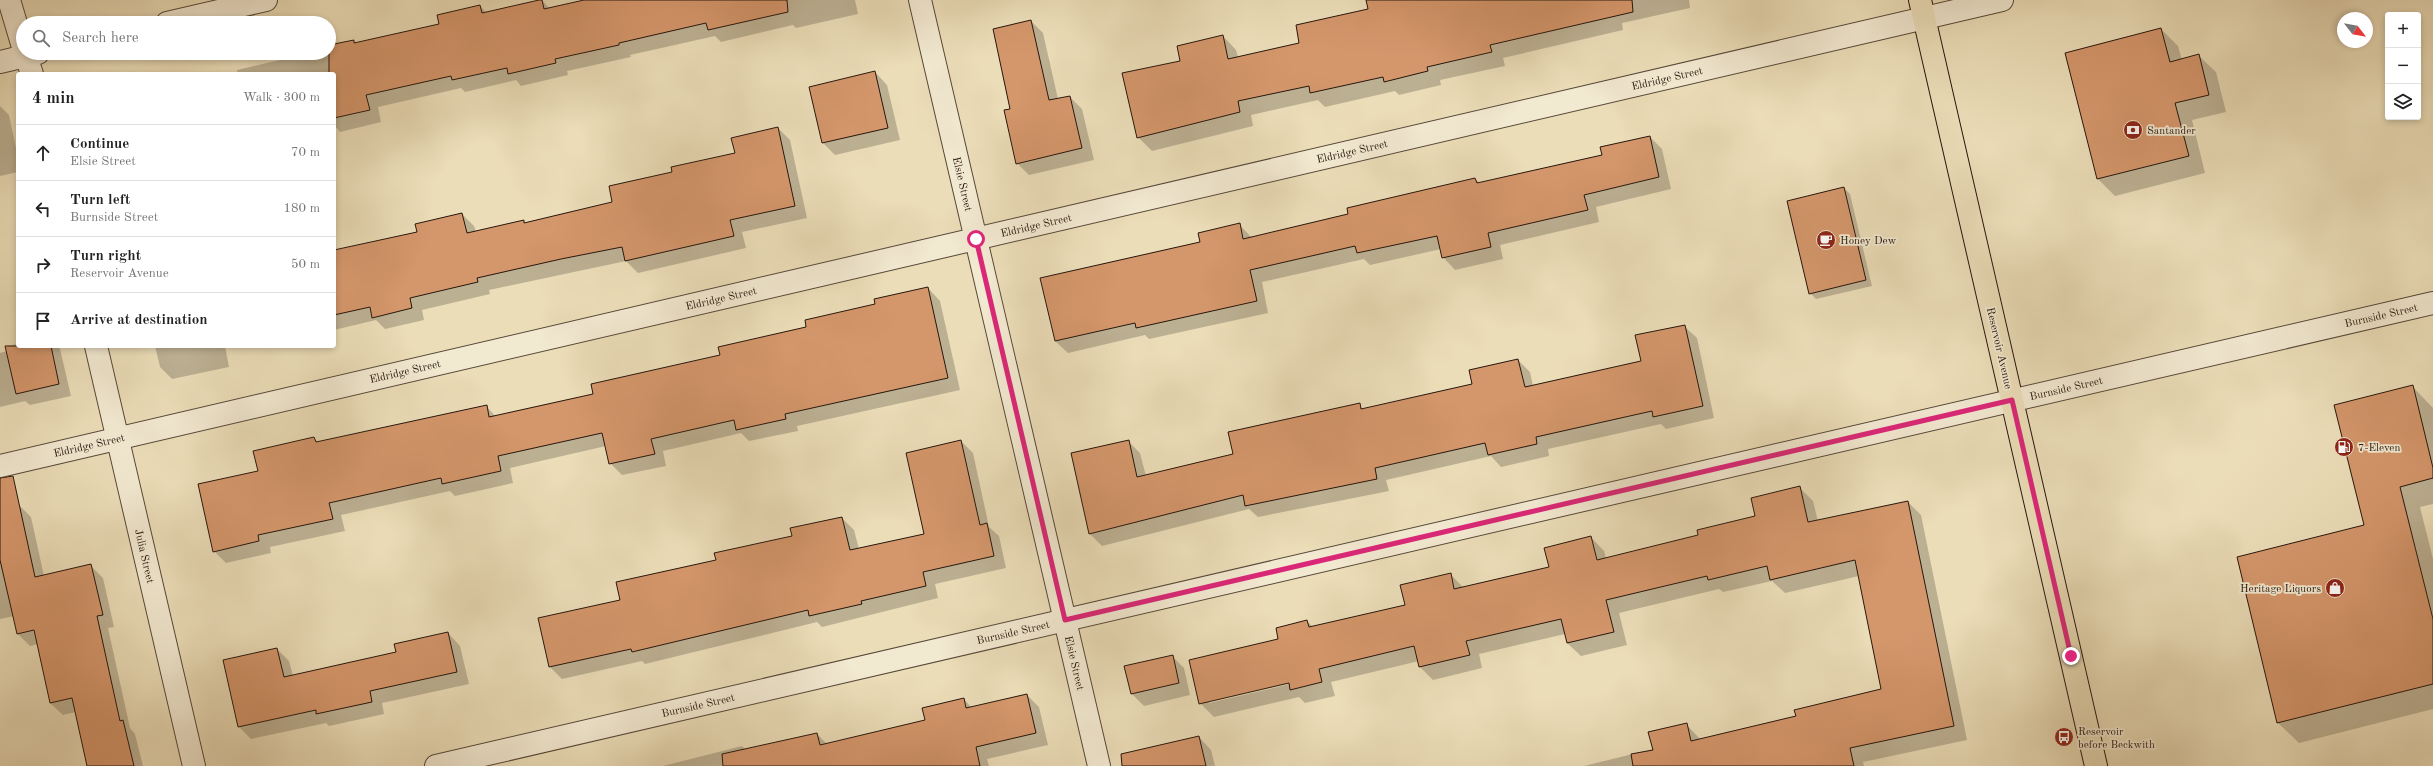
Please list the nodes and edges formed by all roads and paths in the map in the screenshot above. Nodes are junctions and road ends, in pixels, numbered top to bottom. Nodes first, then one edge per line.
1 (9, 0) edge
2 (266, 0) edge
3 (920, 0) edge
4 (2002, 0) edge
5 (1922, 9) edge
6 (197, 16) edge
7 (16, 20) edge
8 (16, 59) edge
9 (0, 62) edge
10 (976, 239) junction
11 (2433, 303) edge
12 (96, 348) edge
13 (2012, 400) junction
14 (117, 438) junction
15 (0, 466) edge
16 (1065, 620) junction
17 (194, 766) edge
18 (436, 766) edge
19 (1099, 766) edge
20 (2096, 766) edge

1 - 7 street
2 - 6 street
3 - 10 street, Elsie Street
4 - 5 street, Eldridge Street
5 - 10 street, Eldridge Street
5 - 13 main road, Reservoir Avenue
8 - 9 street
10 - 14 street, Eldridge Street
10 - 16 street, Elsie Street
11 - 13 street, Burnside Street
12 - 14 street, Julia Street
13 - 16 street, Burnside Street
13 - 20 main road, Reservoir Avenue
14 - 15 street, Eldridge Street
14 - 17 street, Julia Street
16 - 18 street, Burnside Street
16 - 19 street, Elsie Street

